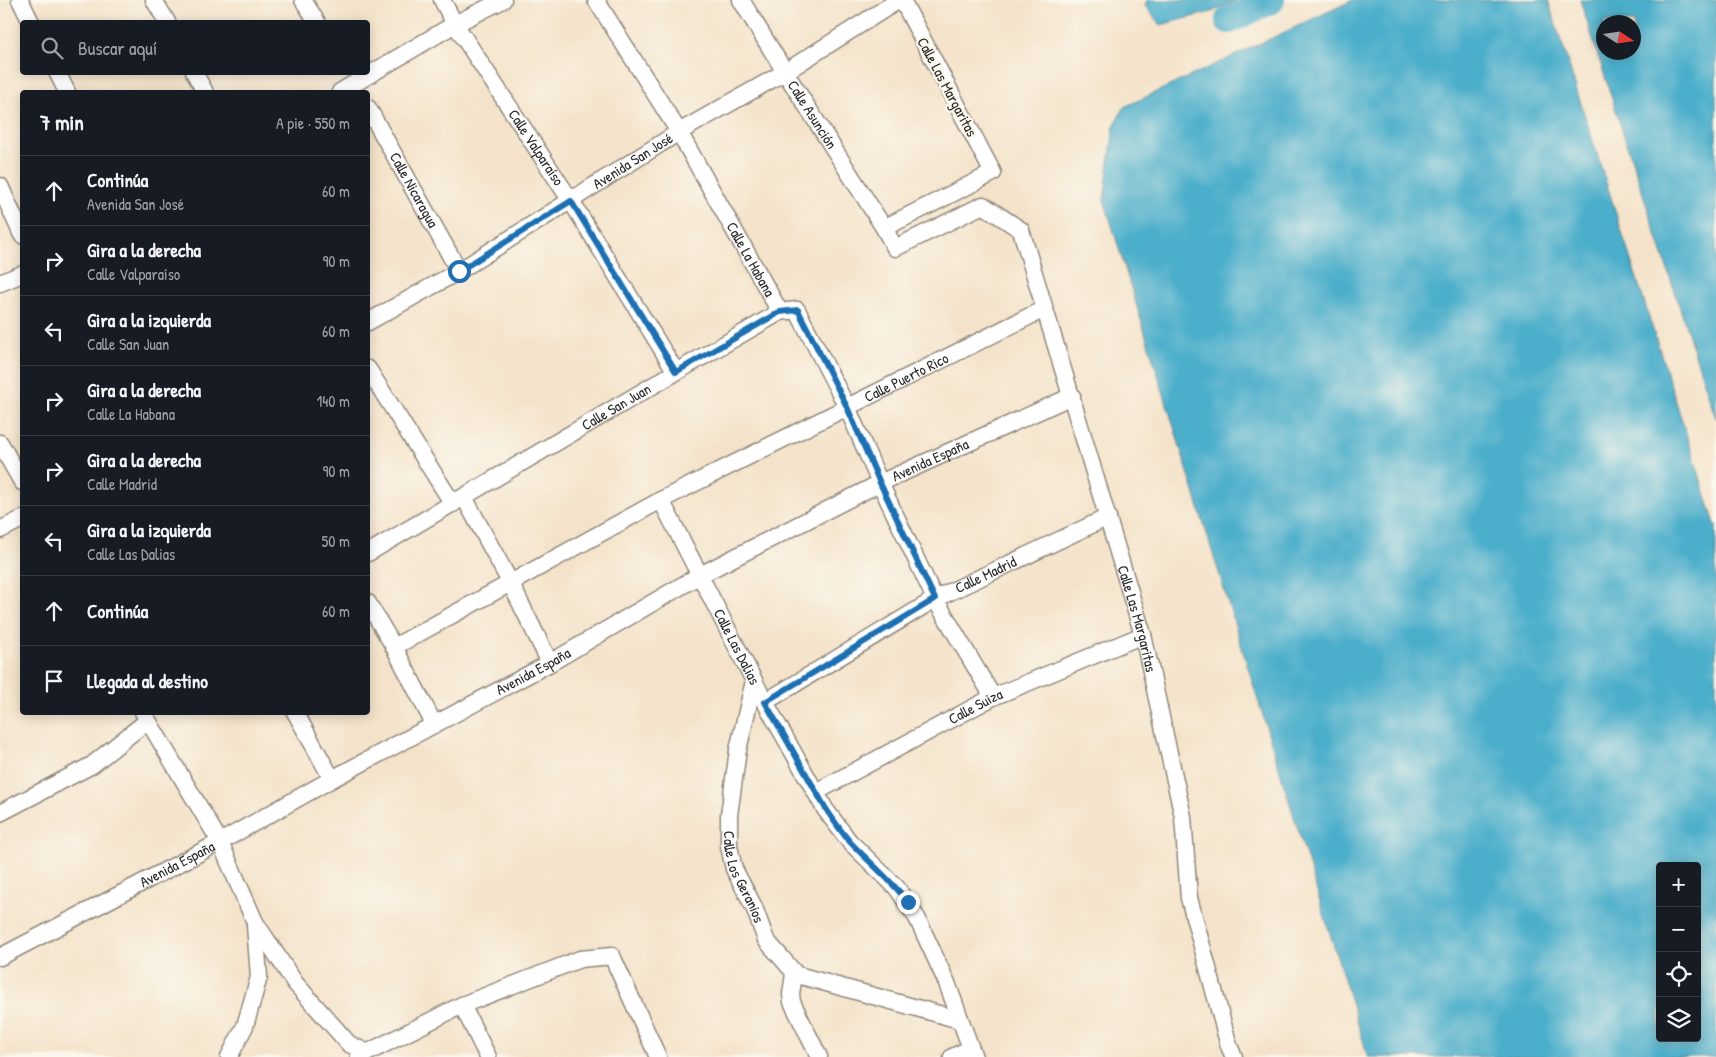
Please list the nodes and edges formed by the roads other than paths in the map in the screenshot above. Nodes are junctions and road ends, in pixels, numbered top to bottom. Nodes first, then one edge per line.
1 (20, 0) edge
2 (154, 0) edge
3 (303, 0) edge
4 (442, 0) edge
5 (504, 0) edge
6 (596, 0) edge
7 (741, 0) edge
8 (900, 0) edge
9 (30, 20) edge
10 (166, 20) edge
11 (316, 20) edge
12 (455, 24) junction
13 (785, 72) junction
14 (370, 73) edge
15 (58, 75) edge
16 (196, 75) edge
17 (367, 75) edge
18 (353, 83) edge
19 (66, 90) edge
20 (204, 90) edge
21 (370, 112) edge
22 (679, 132) junction
23 (0, 186) edge
24 (571, 201) junction
25 (983, 205) joint
26 (884, 228) junction
27 (20, 231) edge
28 (459, 271) junction
29 (20, 275) edge
30 (0, 284) edge
31 (1044, 309) junction
32 (780, 312) junction
33 (370, 321) edge
34 (370, 372) edge
35 (676, 372) junction
36 (1072, 396) junction
37 (847, 407) junction
38 (0, 443) edge
39 (20, 478) edge
40 (880, 483) junction
41 (459, 500) junction
42 (661, 500) junction
43 (1108, 517) junction
44 (20, 520) edge
45 (0, 530) edge
46 (370, 552) edge
47 (700, 575) junction
48 (510, 582) junction
49 (935, 599) junction
50 (370, 606) edge
51 (1143, 635) junction
52 (394, 647) junction
53 (550, 663) junction
54 (754, 681) junction
55 (993, 697) junction
56 (765, 702) junction
57 (296, 715) edge
58 (145, 717) edge
59 (434, 724) junction
60 (332, 779) junction
61 (816, 792) junction
62 (0, 813) edge
63 (220, 842) junction
64 (255, 922) junction
65 (0, 957) edge
66 (794, 974) junction
67 (462, 1005) junction
68 (960, 1020) junction
69 (972, 1053) edge
70 (362, 1055) edge
71 (229, 1057) edge
72 (488, 1057) edge
73 (658, 1057) edge
74 (818, 1057) edge
75 (952, 1057) edge
76 (1234, 1057) edge

1 - 9 street
2 - 10 street
3 - 11 street
4 - 12 street, Calle Valparaíso
5 - 12 street
6 - 22 street, Calle La Habana
7 - 13 street, Calle Asunción
8 - 13 street, Avenida San José
8 - 26 street, Calle Las Margaritas
12 - 14 street
12 - 24 street, Calle Valparaíso
13 - 22 street, Avenida San José
13 - 26 street, Calle Asunción
15 - 19 street
16 - 20 street
17 - 18 street
21 - 28 street, Calle Nicaragua
22 - 24 street, Avenida San José
22 - 32 street, Calle La Habana
23 - 27 street
24 - 28 street, Avenida San José
24 - 35 street, Calle Valparaíso
25 - 26 street, Calle Asunción
25 - 31 street, Calle Las Margaritas
28 - 33 street, Avenida San José
29 - 30 street
31 - 36 street, Calle Las Margaritas
31 - 37 street, Calle Puerto Rico
32 - 35 street, Calle San Juan
32 - 37 street, Calle La Habana
34 - 41 street
35 - 41 street, Calle San Juan
36 - 40 street, Avenida España
36 - 43 street, Calle Las Margaritas
37 - 40 street, Calle La Habana
37 - 42 street, Calle Puerto Rico
38 - 39 street
40 - 47 street, Avenida España
40 - 49 street, Calle La Habana
41 - 46 street, Calle San Juan
41 - 48 street
42 - 47 street, Calle Las Dalias
42 - 48 street, Calle Puerto Rico
43 - 49 street, Calle Madrid
43 - 51 street, Calle Las Margaritas
44 - 45 street
47 - 53 street, Avenida España
47 - 54 street, Calle Las Dalias
48 - 52 street, Calle Puerto Rico
48 - 53 street
49 - 55 street, Calle La Habana
49 - 56 street, Calle Madrid
50 - 52 street
51 - 55 street, Calle Suiza
51 - 76 street, Calle Las Margaritas
52 - 59 street
53 - 59 street, Avenida España
54 - 56 street, Calle Las Dalias
54 - 66 street, Calle Los Geranios
55 - 61 street, Calle Suiza
56 - 61 street, Calle Las Dalias
57 - 60 street
58 - 62 street
58 - 63 street
59 - 60 street, Avenida España
60 - 63 street, Avenida España
61 - 68 street, Calle Las Dalias
63 - 64 street
63 - 65 street, Avenida España
64 - 70 street
64 - 71 street
66 - 68 street
66 - 74 street
67 - 70 street
67 - 72 street
67 - 73 street
68 - 69 street, Calle Las Dalias
69 - 75 street

